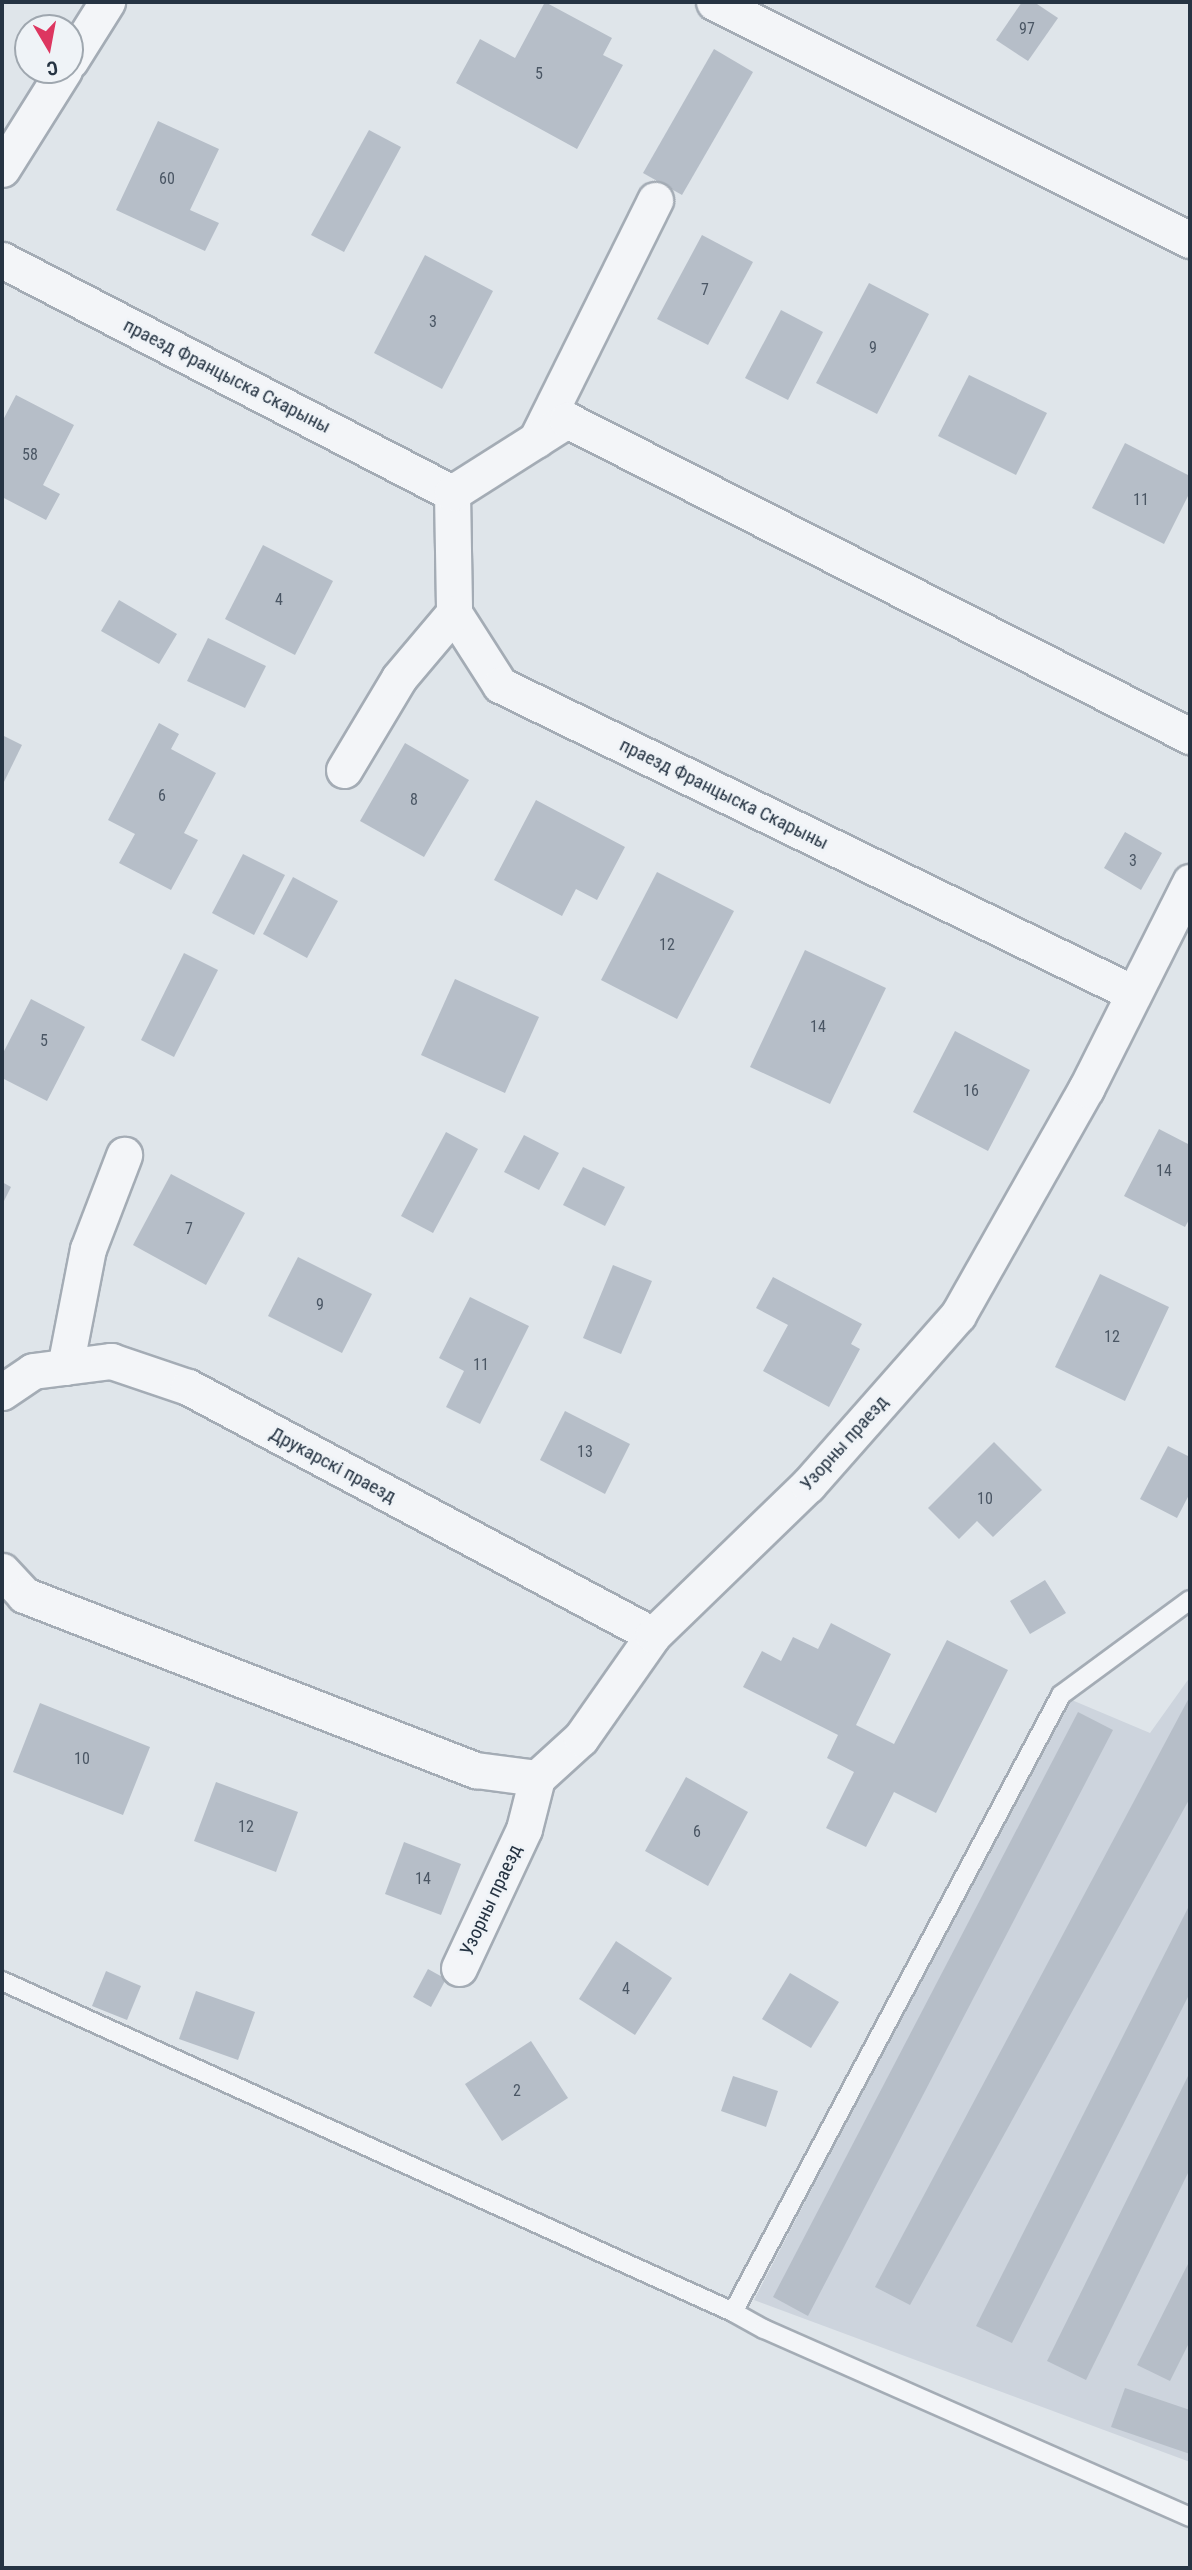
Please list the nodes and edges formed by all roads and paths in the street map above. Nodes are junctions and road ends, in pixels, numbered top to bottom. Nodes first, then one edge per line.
1 (107, 2) edge
2 (714, 2) edge
3 (84, 39) edge
4 (55, 84) edge
5 (2, 169) edge
6 (655, 200) dead end
7 (1190, 240) edge
8 (2, 260) edge
9 (536, 440) junction
10 (452, 493) junction
11 (454, 613) junction
12 (1190, 736) edge
13 (344, 769) dead end
14 (1190, 882) edge
15 (1133, 993) junction
16 (124, 1155) dead end
17 (65, 1367) junction
18 (2, 1392) edge
19 (2, 1571) edge
20 (1190, 1600) edge
21 (653, 1635) junction
22 (537, 1778) junction
23 (459, 1968) dead end
24 (2, 1981) edge
25 (733, 2312) junction
26 (1190, 2518) edge

1 - 3 street
2 - 7 street
4 - 5 street
6 - 9 street
8 - 10 street, праезд Францыска Скарыны
9 - 10 street
9 - 12 street
10 - 11 street
11 - 13 street
11 - 15 street, праезд Францыска Скарыны
14 - 15 street, Узорны праезд
15 - 21 street, Узорны праезд
16 - 17 street
17 - 18 street, Друкарскі праезд
17 - 21 street, Друкарскі праезд
19 - 22 street
20 - 25 lane
21 - 22 street, Узорны праезд
22 - 23 street, Узорны праезд
24 - 25 lane
25 - 26 lane

